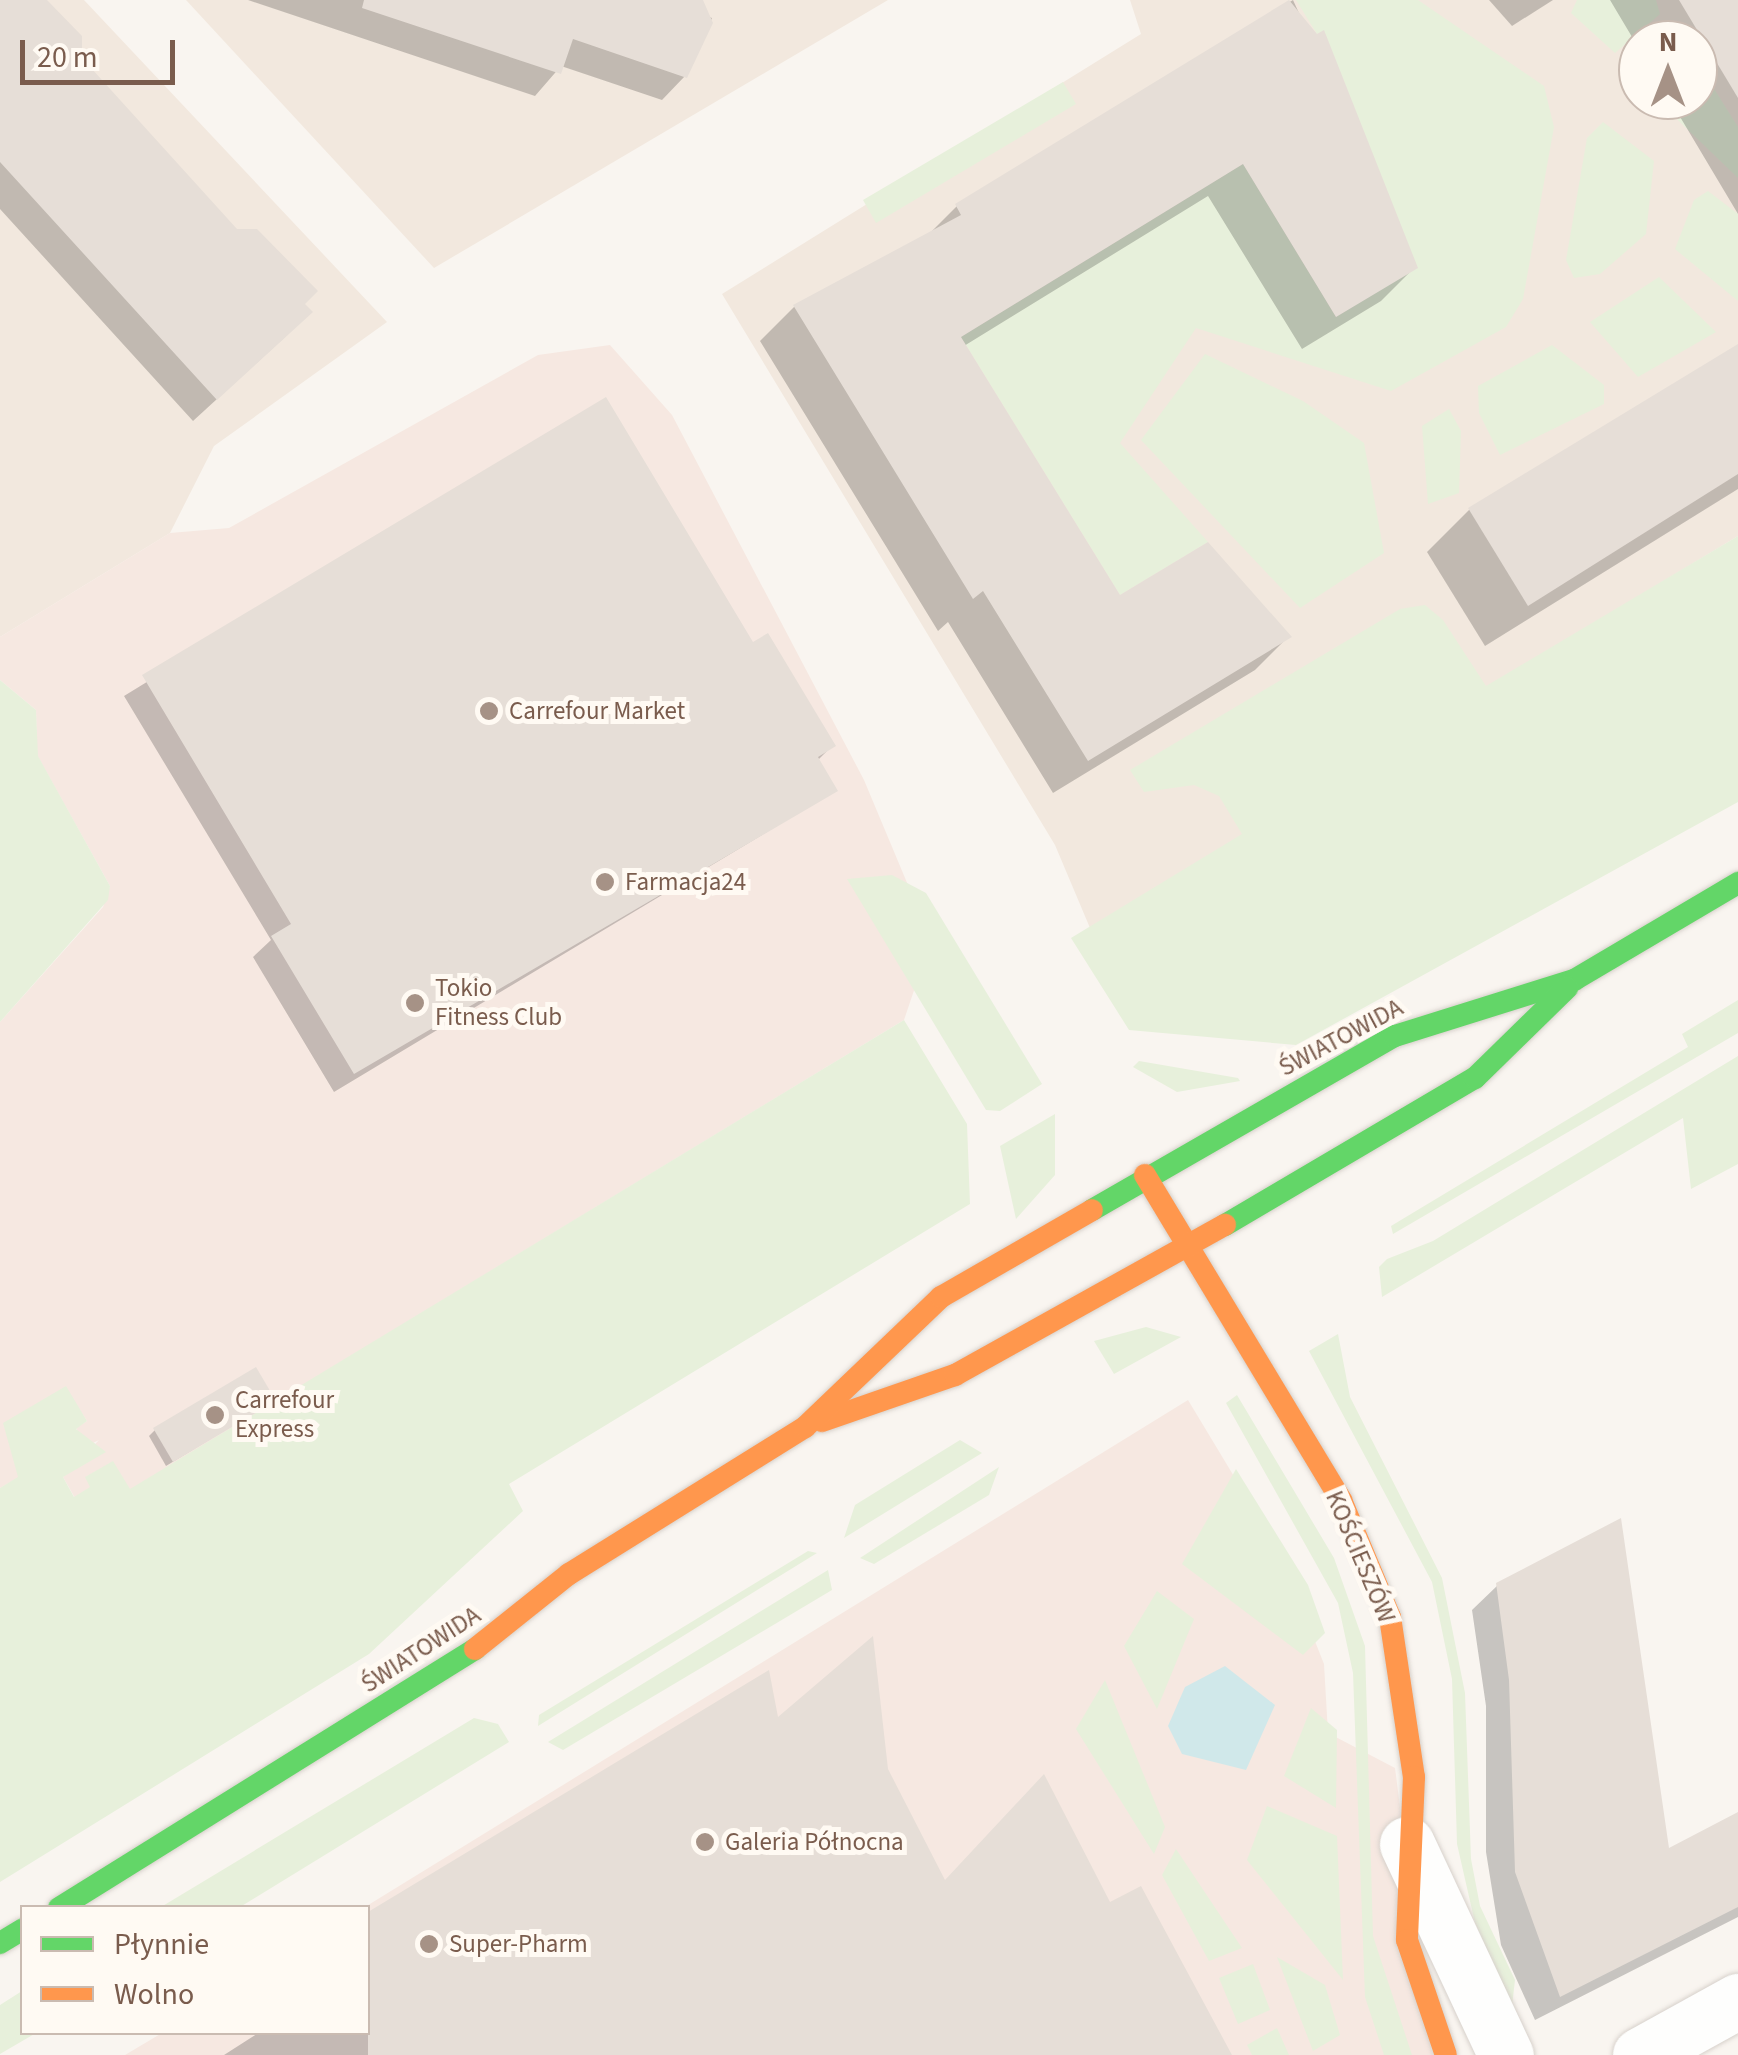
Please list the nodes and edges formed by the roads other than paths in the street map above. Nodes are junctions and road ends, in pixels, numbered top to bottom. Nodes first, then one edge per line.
1 (1738, 882) edge
2 (1574, 980) junction
3 (1145, 1175) junction
4 (1187, 1246) junction
5 (805, 1427) junction
6 (1407, 1844) junction
7 (64, 1905) edge
8 (1738, 2001) edge
9 (1446, 2055) edge
10 (1506, 2055) edge
11 (1640, 2055) edge

1 - 2 street, ŚWIATOWIDA
2 - 3 street, ŚWIATOWIDA
2 - 4 street, ŚWIATOWIDA
3 - 4 street
3 - 5 street, ŚWIATOWIDA
4 - 5 street, ŚWIATOWIDA
4 - 6 street, KOŚCIESZÓW
5 - 7 street, ŚWIATOWIDA
6 - 9 street, KOŚCIESZÓW
6 - 10 street
8 - 11 street

